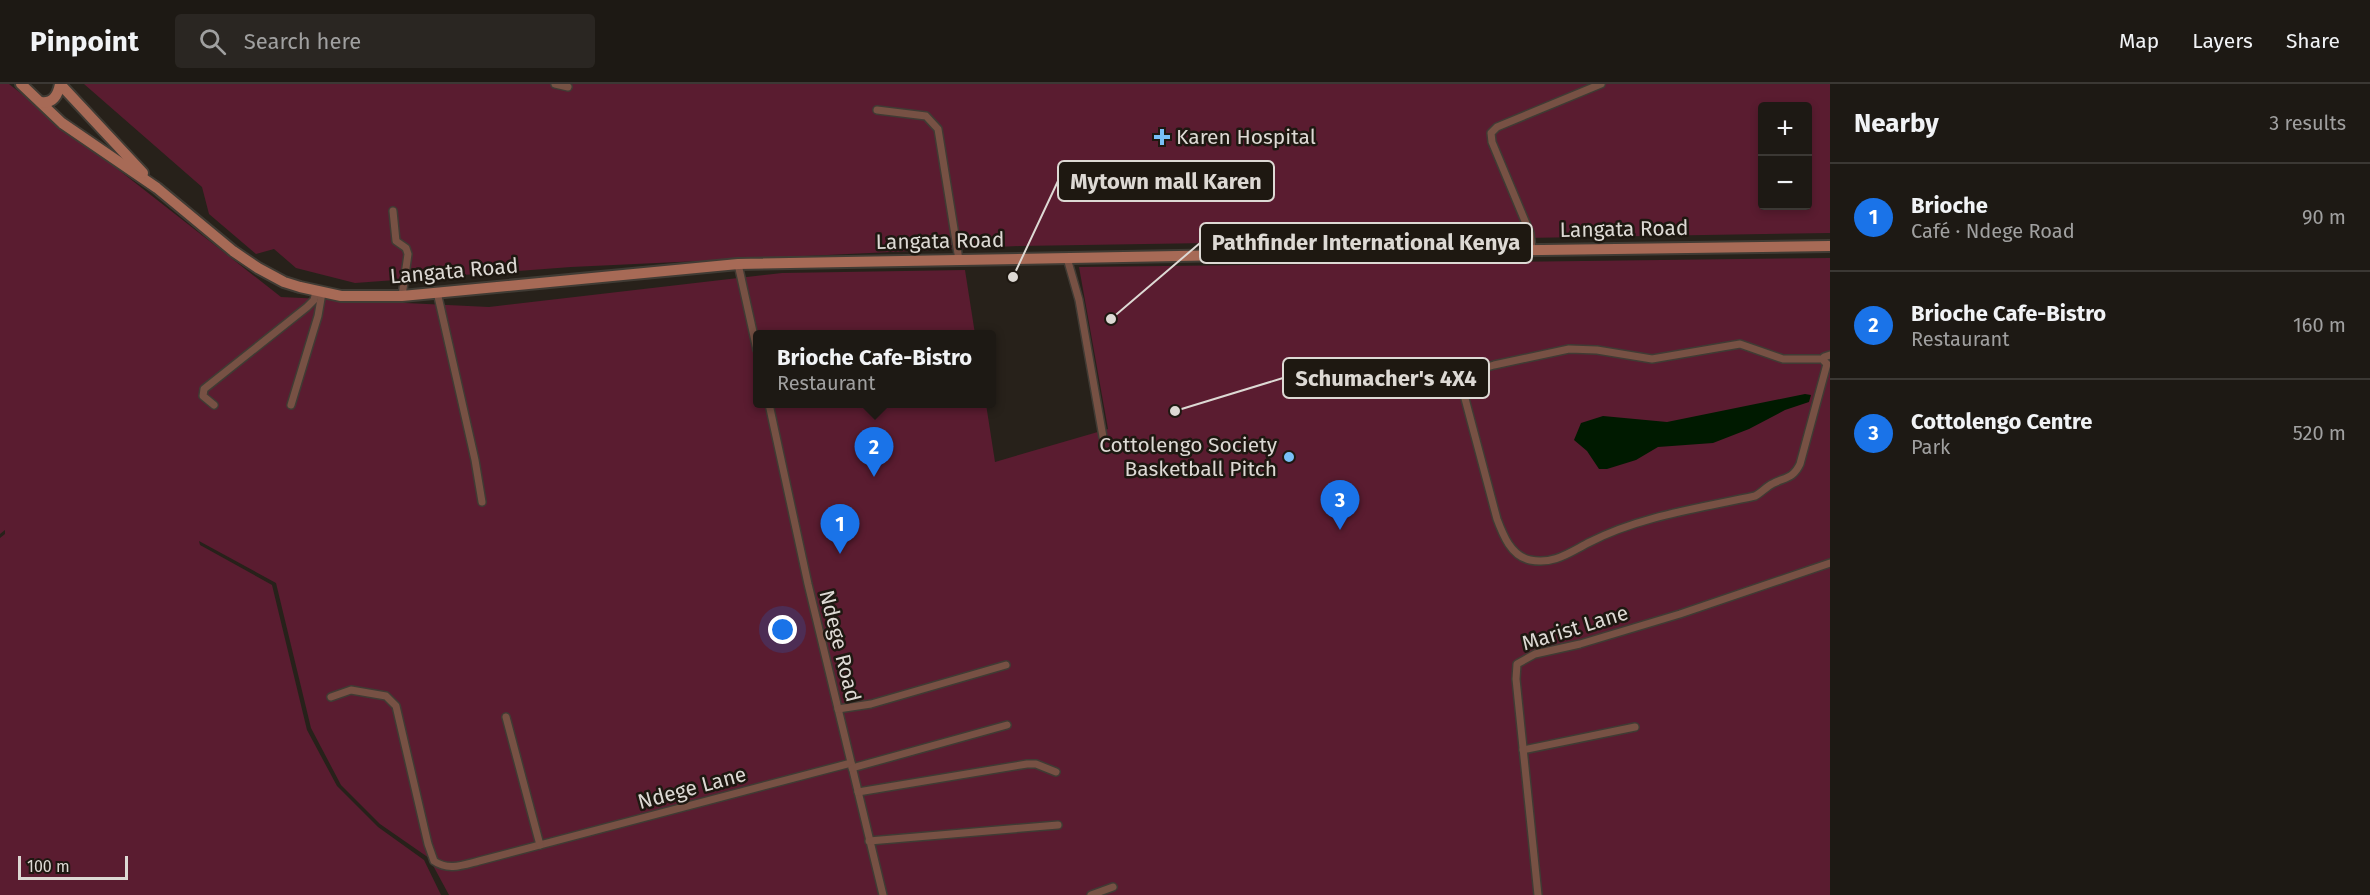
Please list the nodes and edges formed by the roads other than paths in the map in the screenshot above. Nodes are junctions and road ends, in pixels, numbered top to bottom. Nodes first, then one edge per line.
1 (21, 84) edge
2 (60, 84) edge
3 (555, 84) edge
4 (1601, 84) edge
5 (568, 87) dead end
6 (41, 102) junction
7 (878, 110) dead end
8 (157, 188) junction
9 (393, 211) dead end
10 (1830, 246) edge
11 (1532, 250) junction
12 (1066, 258) junction
13 (959, 260) junction
14 (738, 264) junction
15 (319, 292) junction
16 (437, 292) junction
17 (402, 296) junction
18 (753, 332) edge
19 (1828, 358) edge
20 (214, 405) dead end
21 (291, 405) dead end
22 (770, 408) edge
23 (1103, 437) dead end
24 (482, 502) dead end
25 (1830, 563) edge
26 (1006, 665) dead end
27 (331, 697) dead end
28 (838, 709) junction
29 (506, 717) dead end
30 (1007, 725) dead end
31 (1635, 727) dead end
32 (1523, 750) junction
33 (852, 766) junction
34 (1056, 772) dead end
35 (858, 792) junction
36 (1058, 825) dead end
37 (869, 841) junction
38 (540, 845) junction
39 (1113, 887) dead end
40 (883, 895) edge
41 (1091, 895) edge
42 (1538, 895) edge

1 - 6 main road, Langata Road
2 - 6 main road
2 - 8 main road, Langata Road
3 - 5 street
4 - 11 street
6 - 8 main road, Langata Road
7 - 13 street
8 - 15 main road, Langata Road
9 - 17 street
10 - 11 main road, Langata Road
11 - 12 main road, Langata Road
12 - 13 main road, Langata Road
12 - 23 street
13 - 14 main road, Langata Road
14 - 16 main road, Langata Road
14 - 18 street
15 - 17 main road, Langata Road
15 - 20 street
15 - 21 street
16 - 17 main road, Langata Road
16 - 24 street
19 - 19 street
22 - 28 street, Ndege Road
25 - 32 street, Marist Lane
26 - 28 street
27 - 38 street, Ndege Lane
28 - 33 street, Ndege Road
29 - 38 street
30 - 33 street, Ndege Lane
31 - 32 street
32 - 42 street, Marist Lane
33 - 35 street, Ndege Road
33 - 38 street, Ndege Lane
34 - 35 street
35 - 37 street, Ndege Road
36 - 37 street
37 - 40 street, Ndege Road
39 - 41 street

